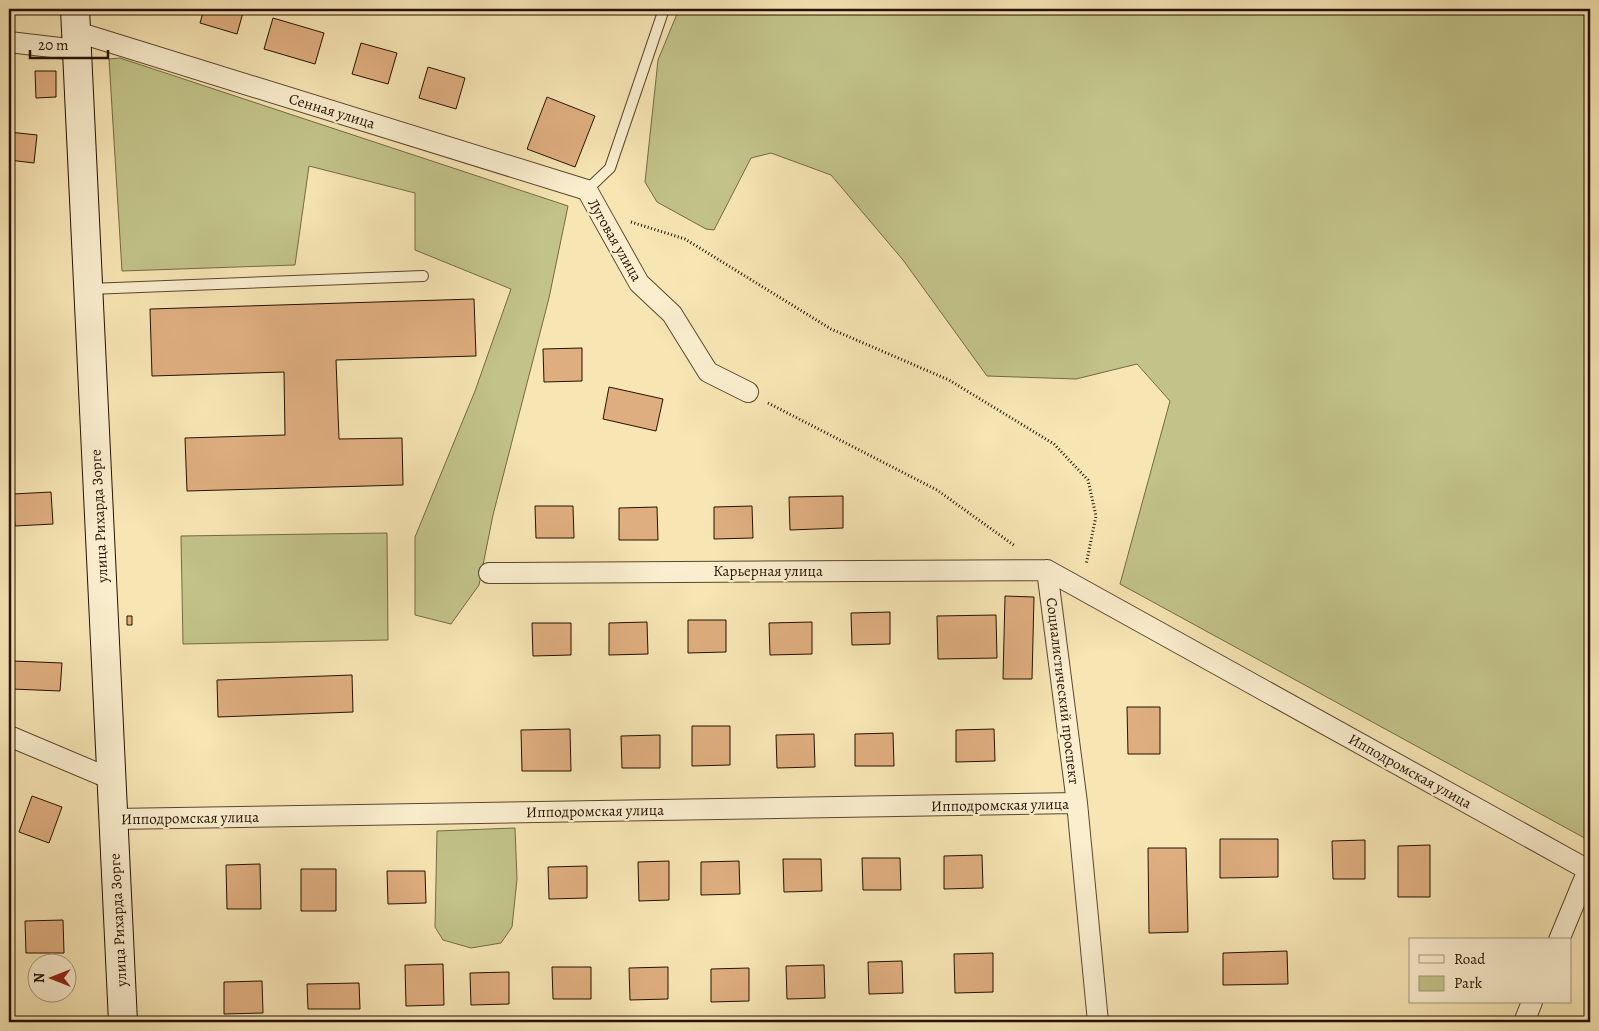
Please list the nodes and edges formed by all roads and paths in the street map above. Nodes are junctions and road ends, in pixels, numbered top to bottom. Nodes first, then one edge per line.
1 (664, 9) edge
2 (76, 30) edge
3 (9, 42) edge
4 (586, 190) junction
5 (600, 213) junction
6 (423, 276) dead end
7 (88, 289) junction
8 (748, 392) joint
9 (1048, 570) junction
10 (489, 573) dead end
11 (1081, 588) junction
12 (9, 736) edge
13 (111, 779) junction
14 (1077, 803) junction
15 (113, 819) junction
16 (1589, 870) edge
17 (1560, 938) edge
18 (1531, 1004) edge
19 (123, 1022) edge
20 (1098, 1022) edge
21 (1524, 1022) edge

1 - 4 lane
2 - 3 street, Сенная улица
2 - 4 street, Сенная улица
2 - 7 main road, улица Рихарда Зорге
4 - 5 street, Луговая улица
5 - 8 street, Луговая улица
5 - 11 path
6 - 7 lane
7 - 13 main road, улица Рихарда Зорге
8 - 9 path
9 - 10 street, Карьерная улица
9 - 11 street, Ипподромская улица
9 - 14 street, Социалистический проспект
11 - 16 street, Ипподромская улица
12 - 13 street
13 - 15 main road, улица Рихарда Зорге
14 - 15 street, Ипподромская улица
14 - 20 street, Социалистический проспект
15 - 19 main road, улица Рихарда Зорге
16 - 17 street
18 - 21 street

